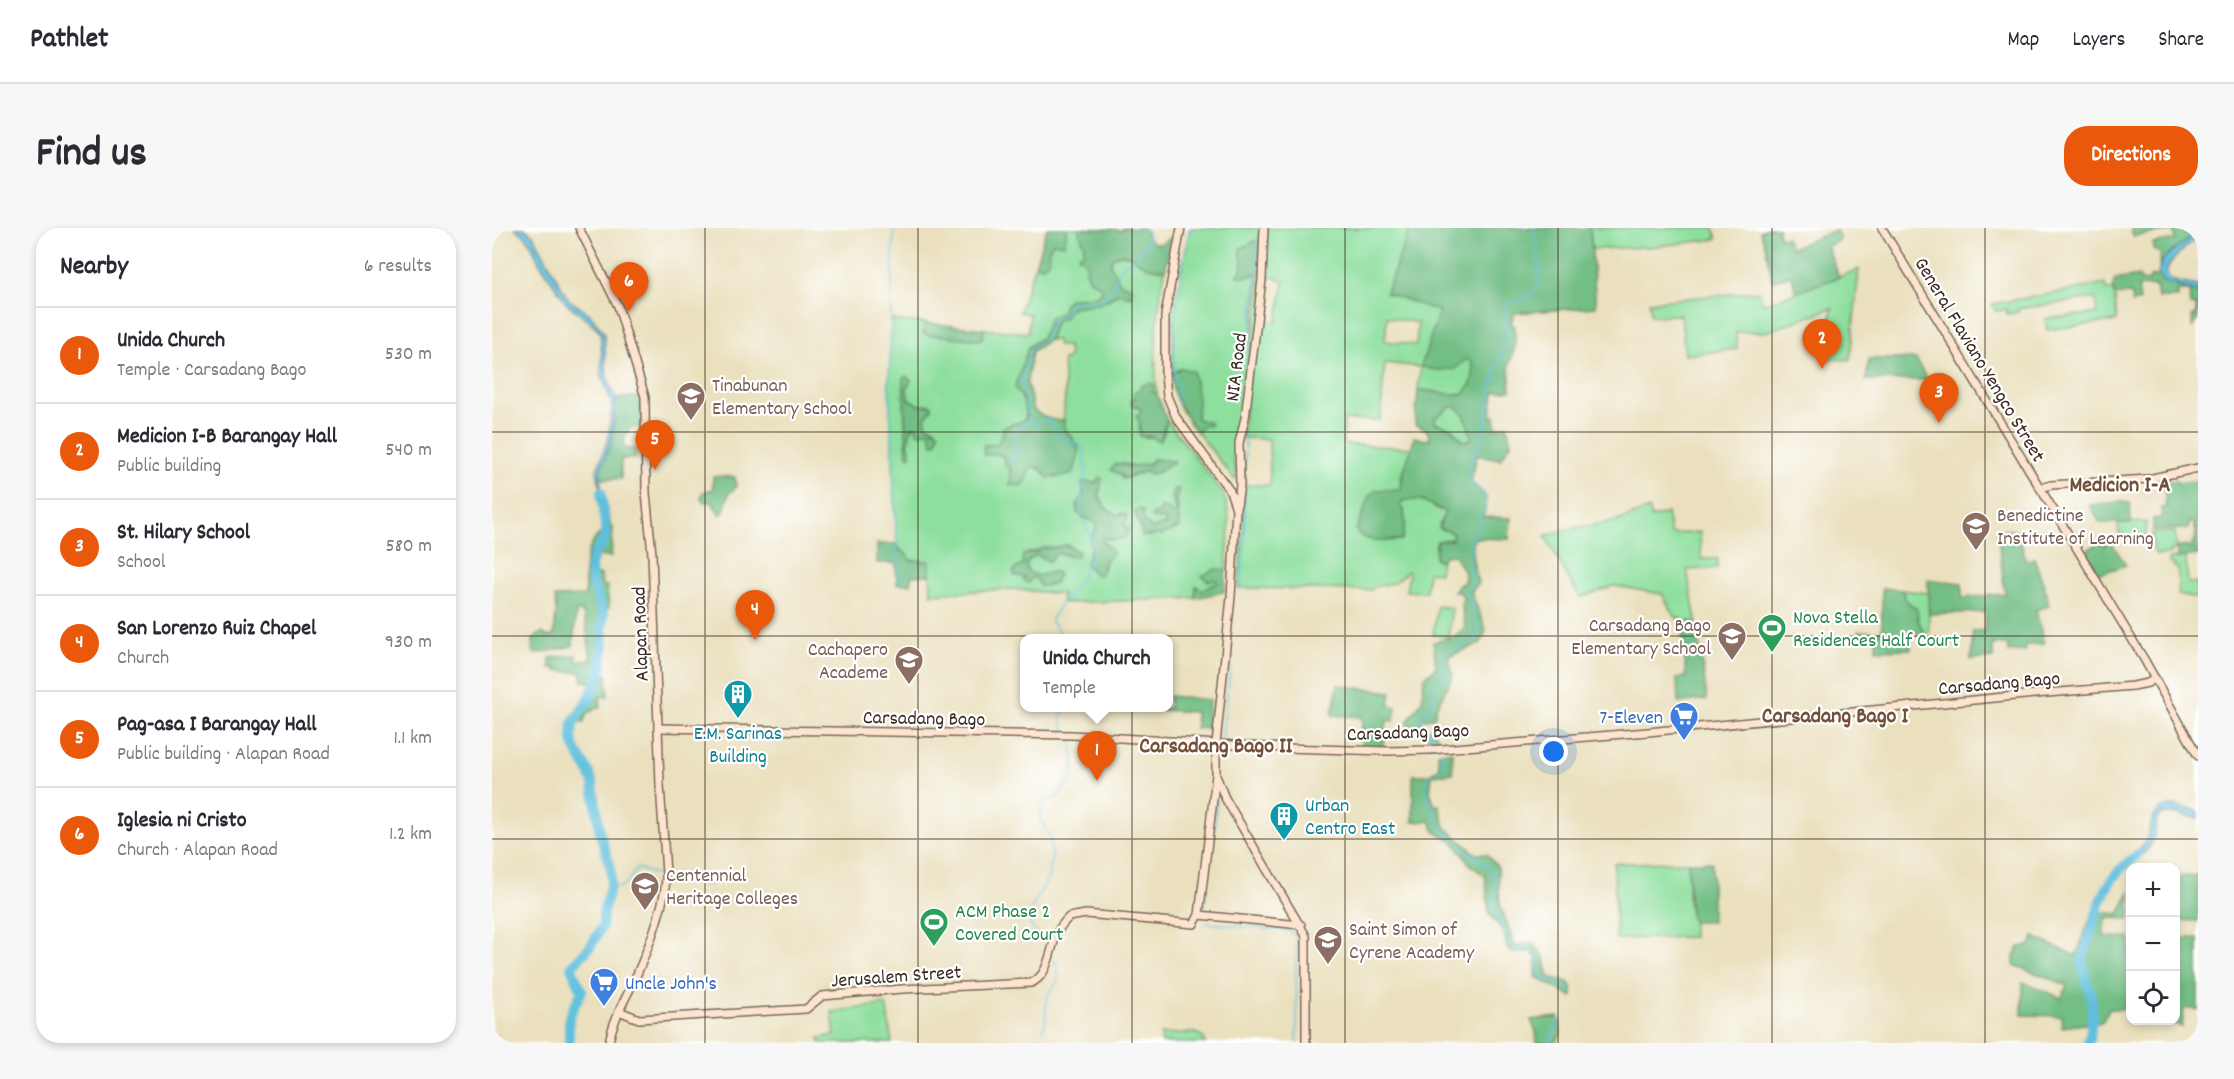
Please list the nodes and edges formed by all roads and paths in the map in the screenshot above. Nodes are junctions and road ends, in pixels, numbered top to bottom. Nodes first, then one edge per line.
1 (579, 228) edge
2 (1181, 228) edge
3 (1264, 228) edge
4 (1882, 228) edge
5 (2197, 469) edge
6 (2040, 488) junction
7 (1236, 509) junction
8 (2155, 678) junction
9 (658, 728) junction
10 (1216, 744) junction
11 (2198, 756) edge
12 (1216, 775) junction
13 (1226, 798) junction
14 (1213, 799) junction
15 (1198, 915) junction
16 (1300, 925) junction
17 (619, 1011) junction
18 (609, 1043) edge
19 (1306, 1043) edge

1 - 9 street, Alapan Road
2 - 7 street
3 - 7 street, NIA Road
4 - 6 street, General Flaviano Yengco Street
5 - 6 street
6 - 8 street, General Flaviano Yengco Street
7 - 10 street, NIA Road
8 - 10 street, Carsadang Bago
8 - 11 street, General Flaviano Yengco Street
9 - 10 street, Carsadang Bago
9 - 17 street, Alapan Road
10 - 12 street, NIA Road
12 - 13 street
12 - 14 street, NIA Road
13 - 14 street
13 - 16 street
14 - 15 street, NIA Road
15 - 16 street
15 - 17 street, Jerusalem Street
16 - 19 street
17 - 18 street, Alapan Road

